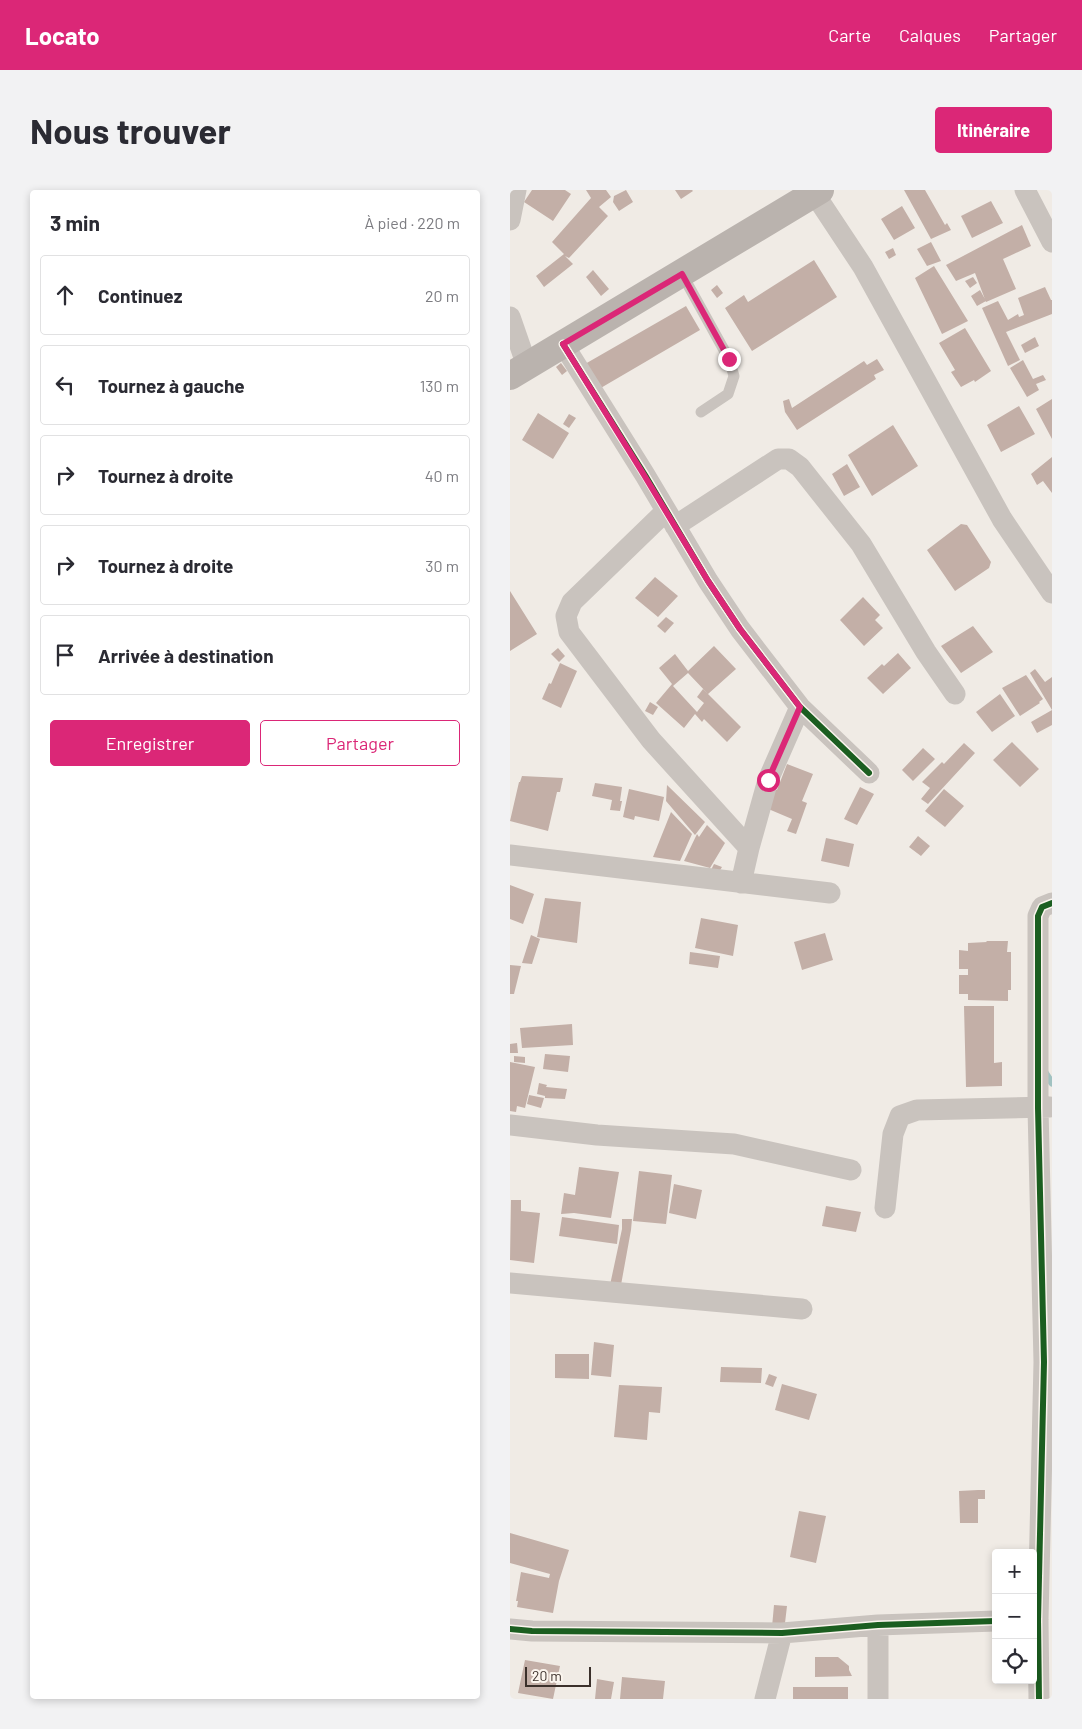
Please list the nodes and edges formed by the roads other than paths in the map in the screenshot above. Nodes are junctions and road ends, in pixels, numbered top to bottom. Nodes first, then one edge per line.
1 (1025, 190) edge
2 (816, 191) edge
3 (513, 193) edge
4 (510, 220) edge
5 (1052, 242) edge
6 (682, 274) junction
7 (510, 317) edge
8 (563, 344) junction
9 (518, 371) edge
10 (701, 412) dead end
11 (670, 518) junction
12 (1052, 593) edge
13 (955, 694) dead end
14 (800, 707) junction
15 (868, 773) dead end
16 (749, 848) junction
17 (510, 855) edge
18 (742, 883) junction
19 (830, 894) dead end
20 (1052, 903) edge
21 (1045, 1107) edge
22 (510, 1125) edge
23 (851, 1170) dead end
24 (885, 1208) dead end
25 (510, 1283) edge
26 (802, 1310) dead end
27 (1041, 1620) edge
28 (992, 1621) edge
29 (878, 1625) junction
30 (510, 1630) edge
31 (782, 1633) junction
32 (764, 1699) edge
33 (878, 1699) edge
34 (1039, 1699) edge

1 - 5 street
2 - 6 main road
2 - 12 street
3 - 4 street
6 - 8 main road
6 - 10 lane
7 - 9 street
8 - 9 main road
8 - 11 street
11 - 13 street
11 - 14 street
11 - 16 street
14 - 15 street
14 - 16 street
16 - 18 street
17 - 18 street
18 - 19 street
20 - 21 street
21 - 24 street
21 - 27 street
22 - 23 street
25 - 26 street
27 - 34 street
28 - 29 street
29 - 31 street
29 - 33 street
30 - 31 street
31 - 32 street

